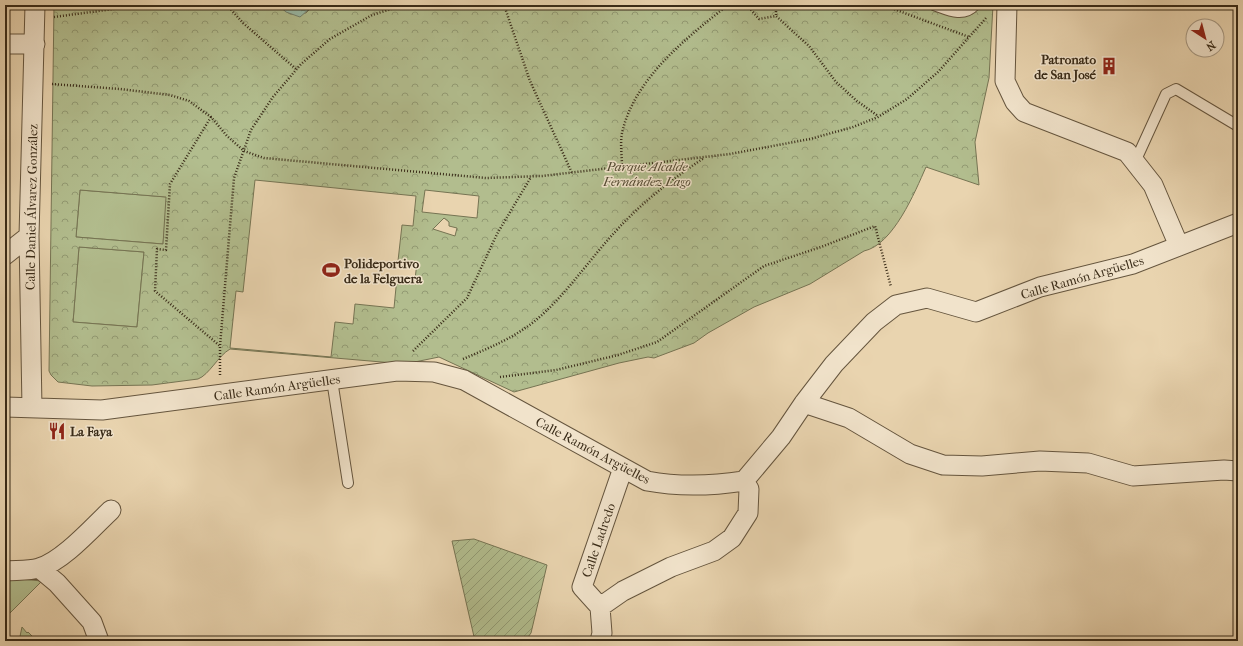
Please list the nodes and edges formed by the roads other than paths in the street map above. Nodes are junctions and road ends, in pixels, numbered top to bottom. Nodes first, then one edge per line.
1 (934, 5) edge
2 (975, 5) edge
3 (1007, 5) edge
4 (949, 8) edge
5 (35, 12) edge
6 (5, 44) edge
7 (35, 44) junction
8 (1238, 126) edge
9 (1134, 162) junction
10 (1238, 223) edge
11 (29, 236) junction
12 (1179, 246) junction
13 (5, 255) edge
14 (332, 380) junction
15 (804, 403) junction
16 (5, 407) edge
17 (32, 408) junction
18 (623, 468) junction
19 (1238, 471) edge
20 (744, 481) junction
21 (348, 483) dead end
22 (111, 510) dead end
23 (39, 568) junction
24 (5, 571) edge
25 (600, 607) junction
26 (98, 641) edge
27 (600, 641) edge

1 - 4 lane
2 - 4 lane
3 - 9 street
5 - 7 street, Calle Daniel Álvarez González
6 - 7 street
7 - 11 street, Calle Daniel Álvarez González
8 - 9 lane
9 - 12 street
10 - 12 street, Calle Ramón Argüelles
11 - 13 street
11 - 17 street, Calle Daniel Álvarez González
12 - 15 street, Calle Ramón Argüelles
14 - 17 street, Calle Ramón Argüelles
14 - 18 street, Calle Ramón Argüelles
14 - 21 lane
15 - 19 street
15 - 20 street, Calle Ramón Argüelles
16 - 17 street, Calle Ramón Argüelles
18 - 20 street, Calle Ramón Argüelles
18 - 25 street, Calle Ladredo
20 - 25 street
22 - 23 street
23 - 24 street
23 - 26 street
25 - 27 street

